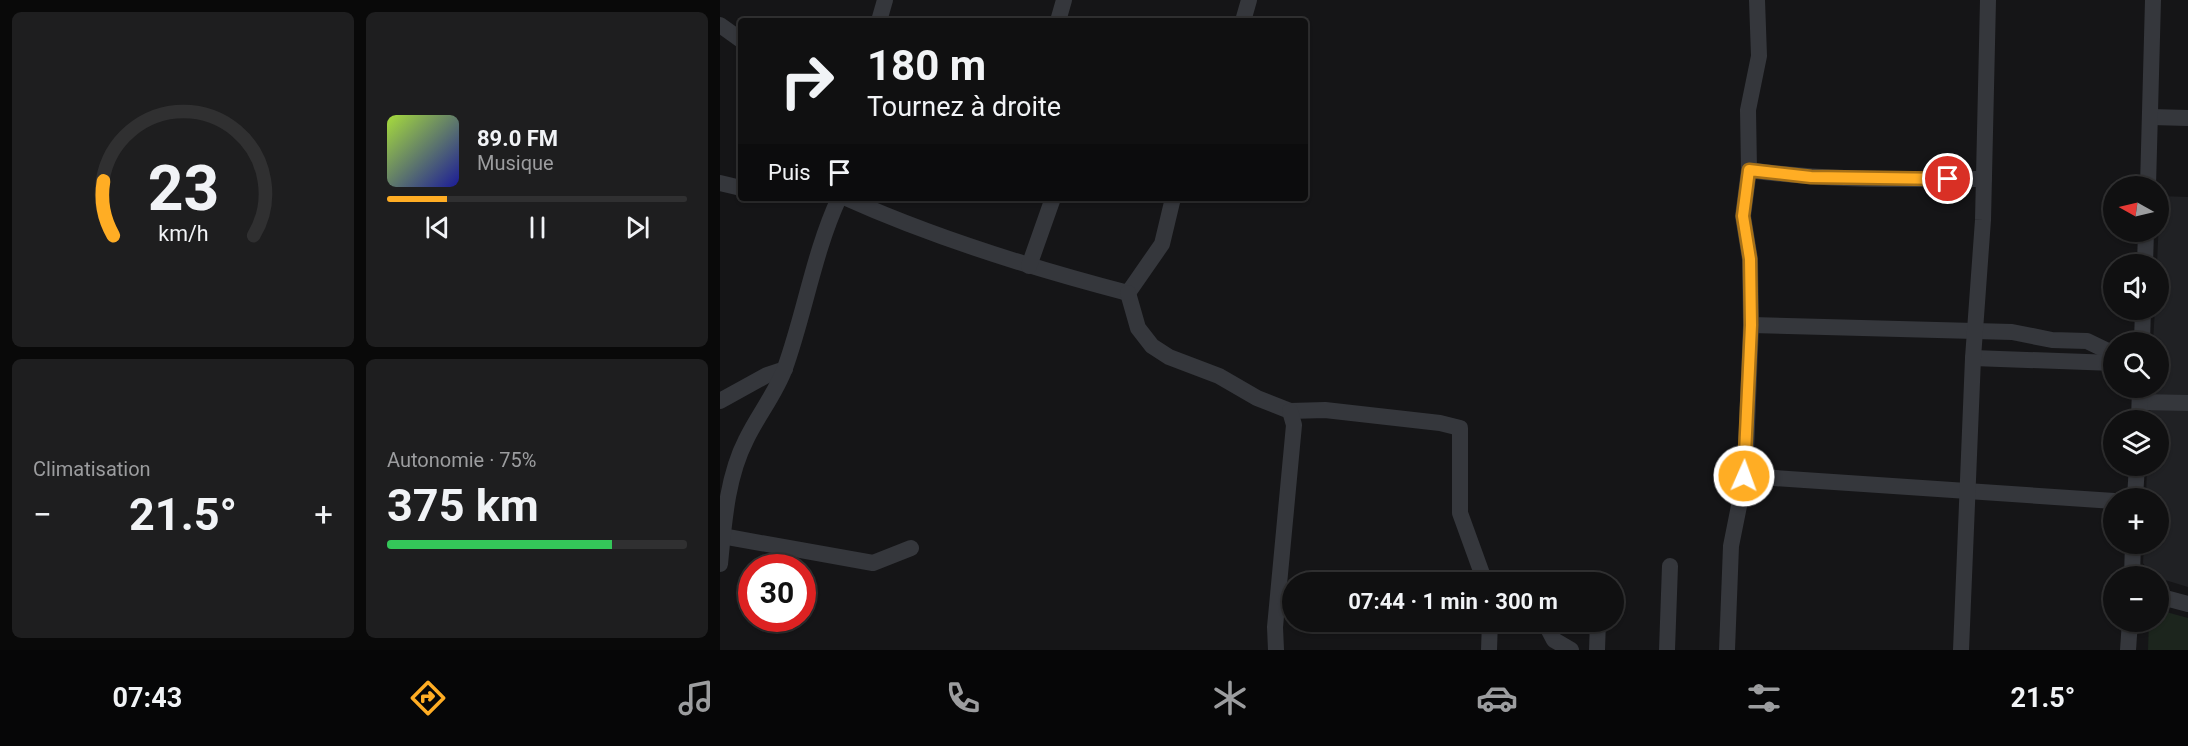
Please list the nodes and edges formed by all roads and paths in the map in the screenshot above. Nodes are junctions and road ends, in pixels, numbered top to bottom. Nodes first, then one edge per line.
1 (885, 0) edge
2 (1064, 0) edge
3 (1249, 0) edge
4 (1756, 0) edge
5 (1988, 0) edge
6 (2153, 0) edge
7 (880, 18) edge
8 (1059, 18) edge
9 (1244, 18) edge
10 (720, 25) edge
11 (738, 38) edge
12 (2151, 117) junction
13 (2188, 118) edge
14 (1749, 170) junction
15 (2148, 176) edge
16 (1984, 179) junction
17 (720, 183) edge
18 (738, 187) edge
19 (838, 201) edge
20 (853, 201) edge
21 (1052, 201) edge
22 (1172, 201) edge
23 (1029, 266) junction
24 (1128, 293) junction
25 (1751, 325) junction
26 (1976, 330) junction
27 (2052, 340) junction
28 (2103, 349) edge
29 (1973, 358) junction
30 (2062, 360) junction
31 (2103, 362) edge
32 (785, 369) junction
33 (2161, 398) edge
34 (720, 401) edge
35 (2188, 403) edge
36 (1290, 411) junction
37 (1744, 476) junction
38 (1967, 492) junction
39 (2103, 500) edge
40 (722, 536) junction
41 (911, 548) dead end
42 (720, 564) edge
43 (1670, 566) dead end
44 (1481, 572) edge
45 (2169, 599) edge
46 (2188, 604) edge
47 (1490, 632) edge
48 (1598, 632) edge
49 (2129, 632) edge
50 (1553, 645) edge
51 (1276, 650) edge
52 (1489, 650) edge
53 (1571, 650) edge
54 (1597, 650) edge
55 (1667, 650) edge
56 (1727, 650) edge
57 (1961, 650) edge
58 (2128, 650) edge

1 - 7 street
2 - 8 street
3 - 9 street
4 - 14 street
5 - 16 street
6 - 12 street
10 - 11 street
12 - 13 street
12 - 15 street
14 - 16 street
14 - 25 street
16 - 26 street
17 - 18 street
19 - 32 street
20 - 23 street
21 - 23 street
22 - 24 street
23 - 24 street
24 - 36 street
25 - 26 street
25 - 37 street
26 - 27 street
26 - 29 street
27 - 28 street
27 - 30 street
29 - 30 street
29 - 38 street
30 - 31 street
32 - 34 street
32 - 40 street
33 - 35 street
36 - 44 street
36 - 51 street
37 - 38 street
37 - 56 street
38 - 39 street
38 - 57 street
40 - 41 street
40 - 42 street
43 - 55 street
45 - 46 street
47 - 52 street
48 - 54 street
49 - 58 street
50 - 53 street

